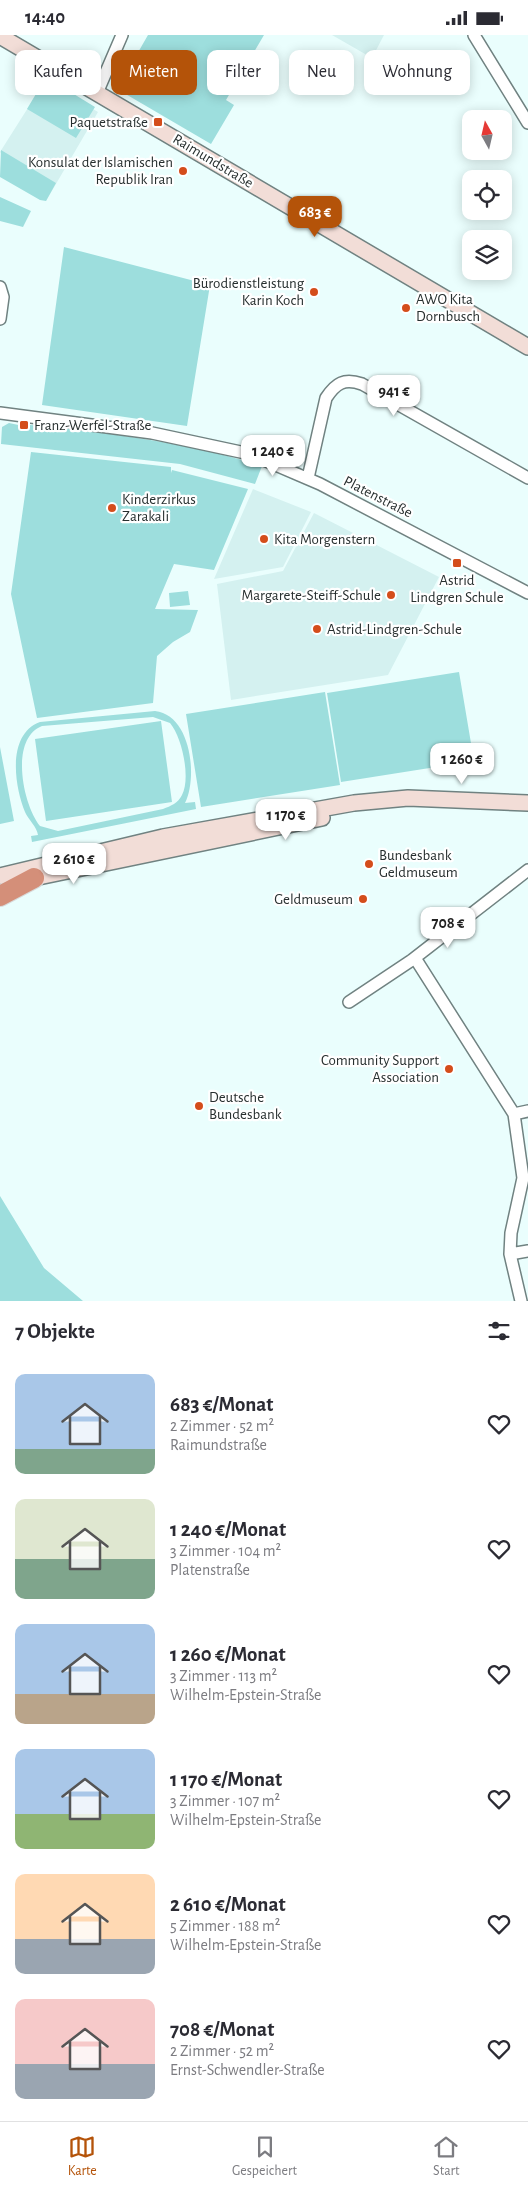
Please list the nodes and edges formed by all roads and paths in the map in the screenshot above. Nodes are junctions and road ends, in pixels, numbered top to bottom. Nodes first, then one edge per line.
1 (122, 35) edge
2 (474, 35) edge
3 (0, 36) edge
4 (24, 50) edge
5 (101, 84) edge
6 (100, 95) edge
7 (528, 123) edge
8 (0, 287) edge
9 (0, 319) edge
10 (528, 347) edge
11 (0, 413) edge
12 (308, 478) junction
13 (528, 478) edge
14 (528, 593) edge
15 (448, 799) junction
16 (528, 803) edge
17 (528, 870) edge
18 (0, 875) edge
19 (34, 878) junction
20 (0, 884) edge
21 (0, 896) edge
22 (416, 957) junction
23 (349, 1002) dead end
24 (528, 1111) edge
25 (514, 1114) junction
26 (528, 1251) edge
27 (510, 1254) junction
28 (521, 1301) edge

1 - 5 street
2 - 7 street
3 - 4 main road, Raimundstraße
6 - 10 main road, Raimundstraße
8 - 9 street
11 - 12 street, Platenstraße
12 - 13 street
12 - 14 street, Platenstraße
15 - 16 main road
15 - 18 main road
15 - 19 main road
17 - 22 street
19 - 20 main road
19 - 21 highway
22 - 23 street
22 - 25 street
24 - 25 street
25 - 27 street
26 - 27 street
27 - 28 street

